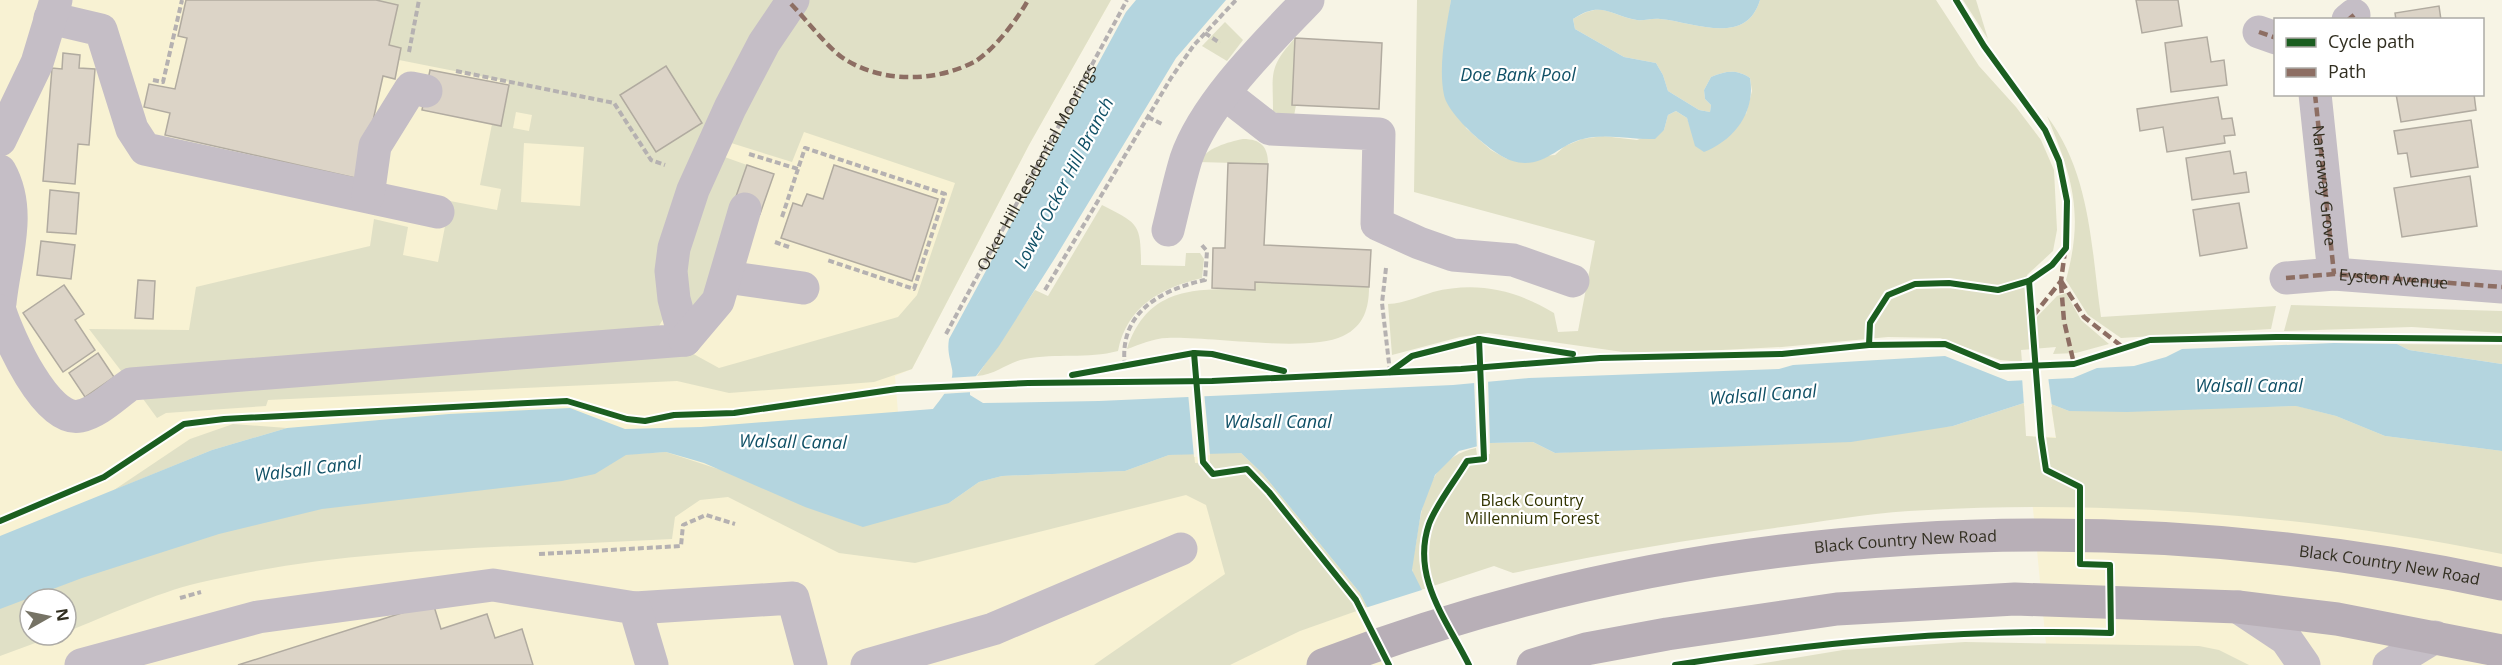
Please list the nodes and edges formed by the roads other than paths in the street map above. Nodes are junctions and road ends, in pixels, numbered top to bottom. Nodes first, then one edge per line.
1 (793, 0) edge
2 (1308, 0) edge
3 (53, 9) edge
4 (426, 91) dead end
5 (1225, 94) junction
6 (2315, 96) edge
7 (0, 140) edge
8 (0, 171) edge
9 (368, 196) junction
10 (745, 209) dead end
11 (438, 212) dead end
12 (1168, 230) road end
13 (2334, 274) junction
14 (726, 277) junction
15 (2286, 278) dead end
16 (1573, 281) dead end
17 (2502, 287) edge
18 (803, 288) dead end
19 (0, 303) edge
20 (0, 311) edge
21 (685, 340) junction
22 (1181, 549) dead end
23 (2502, 584) edge
24 (2238, 607) junction
25 (635, 608) junction
26 (2435, 637) junction
27 (2502, 651) edge
28 (643, 658) edge
29 (81, 665) edge
30 (811, 665) edge
31 (867, 665) edge
32 (1323, 665) edge
33 (1533, 665) edge
34 (2304, 665) edge
35 (2389, 665) edge

1 - 21 street
2 - 5 street
3 - 7 street
3 - 9 street
4 - 9 street
5 - 12 street
5 - 16 street
6 - 13 street, Narraway Grove
8 - 19 street
9 - 11 street
10 - 14 street
13 - 15 street, Eyston Avenue
13 - 17 street, Eyston Avenue
14 - 18 street
14 - 21 street
20 - 21 street
22 - 31 street
23 - 32 highway, Black Country New Road
24 - 26 highway
24 - 33 highway
24 - 34 street
25 - 28 street
25 - 29 street
25 - 30 street
26 - 27 highway
26 - 35 street

